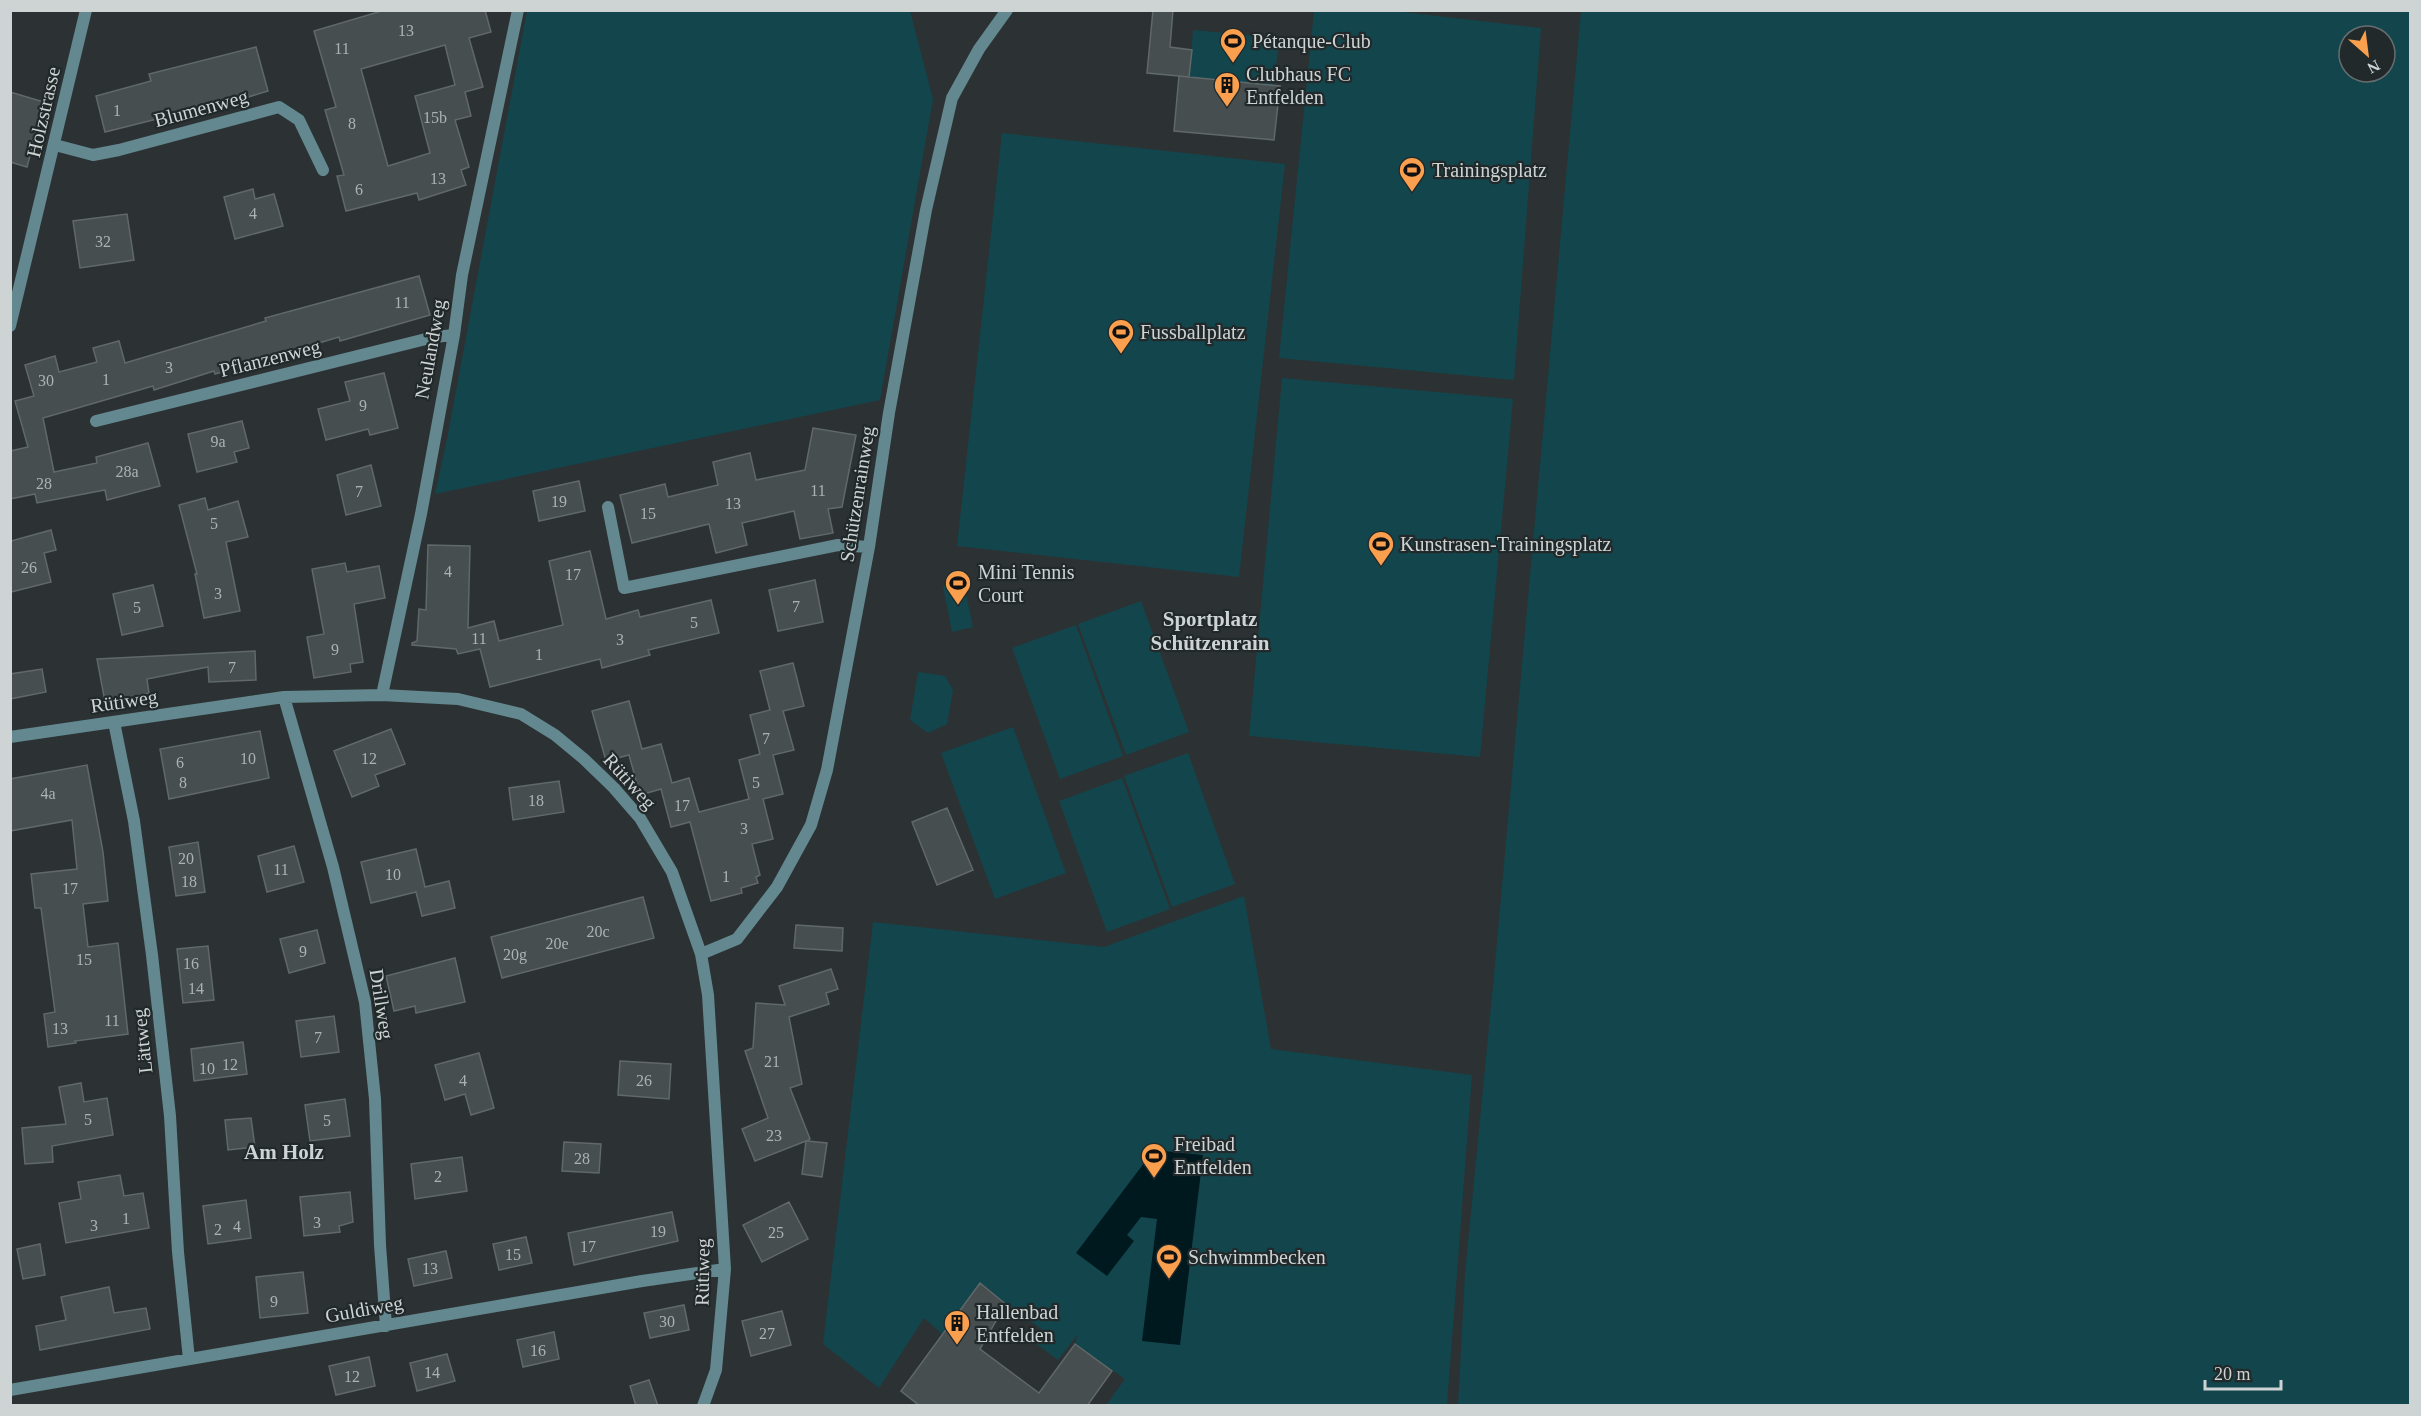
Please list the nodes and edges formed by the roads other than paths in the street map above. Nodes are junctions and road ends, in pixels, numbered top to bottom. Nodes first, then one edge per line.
1 (86, 10) edge
2 (518, 10) edge
3 (1007, 10) edge
4 (55, 145) junction
5 (322, 170) dead end
6 (10, 326) edge
7 (454, 335) junction
8 (96, 421) dead end
9 (608, 507) dead end
10 (869, 547) junction
11 (382, 695) junction
12 (285, 697) junction
13 (114, 722) junction
14 (10, 737) edge
15 (701, 954) junction
16 (725, 1269) junction
17 (386, 1326) junction
18 (189, 1359) junction
19 (10, 1390) edge
20 (703, 1406) edge

1 - 4 street, Holzstrasse
2 - 7 street, Neulandweg
3 - 10 street, Schützenrainweg
4 - 5 street, Blumenweg
4 - 6 street, Holzstrasse
7 - 8 street, Pflanzenweg
7 - 11 street, Neulandweg
9 - 10 street
10 - 15 street, Schützenrainweg
11 - 12 street, Rütiweg
11 - 15 street, Rütiweg
12 - 13 street, Rütiweg
12 - 17 street, Drillweg
13 - 14 street, Rütiweg
13 - 18 street, Lättweg
15 - 16 street, Rütiweg
16 - 17 street, Guldiweg
16 - 20 street, Rütiweg
17 - 18 street, Guldiweg
18 - 19 street, Guldiweg

